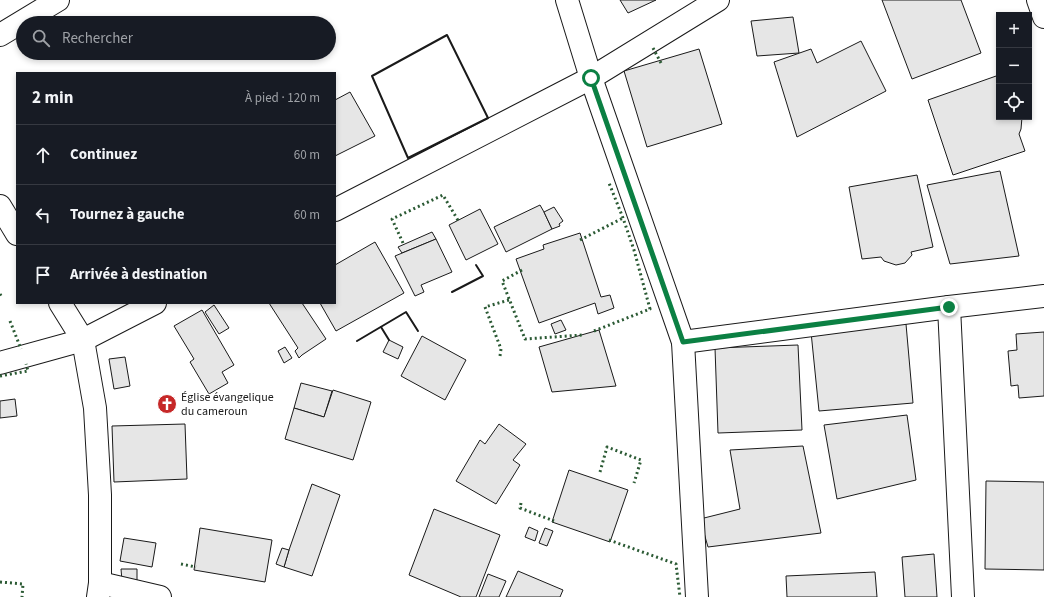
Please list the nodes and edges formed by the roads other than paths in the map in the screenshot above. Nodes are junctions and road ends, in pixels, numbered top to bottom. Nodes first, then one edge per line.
1 (58, 0) edge
2 (567, 0) edge
3 (718, 0) edge
4 (1038, 0) edge
5 (31, 16) edge
6 (1044, 17) edge
7 (16, 25) edge
8 (0, 35) edge
9 (591, 78) junction
10 (0, 206) edge
11 (336, 209) edge
12 (16, 232) edge
13 (1044, 296) edge
14 (61, 304) edge
15 (153, 304) edge
16 (949, 307) junction
17 (83, 340) junction
18 (683, 342) junction
19 (0, 363) edge
20 (99, 590) edge
21 (160, 597) edge
22 (697, 597) edge
23 (963, 597) edge

1 - 5 street
2 - 9 street
3 - 9 street
4 - 6 street
7 - 8 street
9 - 11 street
9 - 18 street
10 - 12 street
13 - 16 street
14 - 17 street
15 - 17 street
16 - 18 street
16 - 23 street
17 - 19 street
17 - 20 street
18 - 22 street
20 - 21 street

